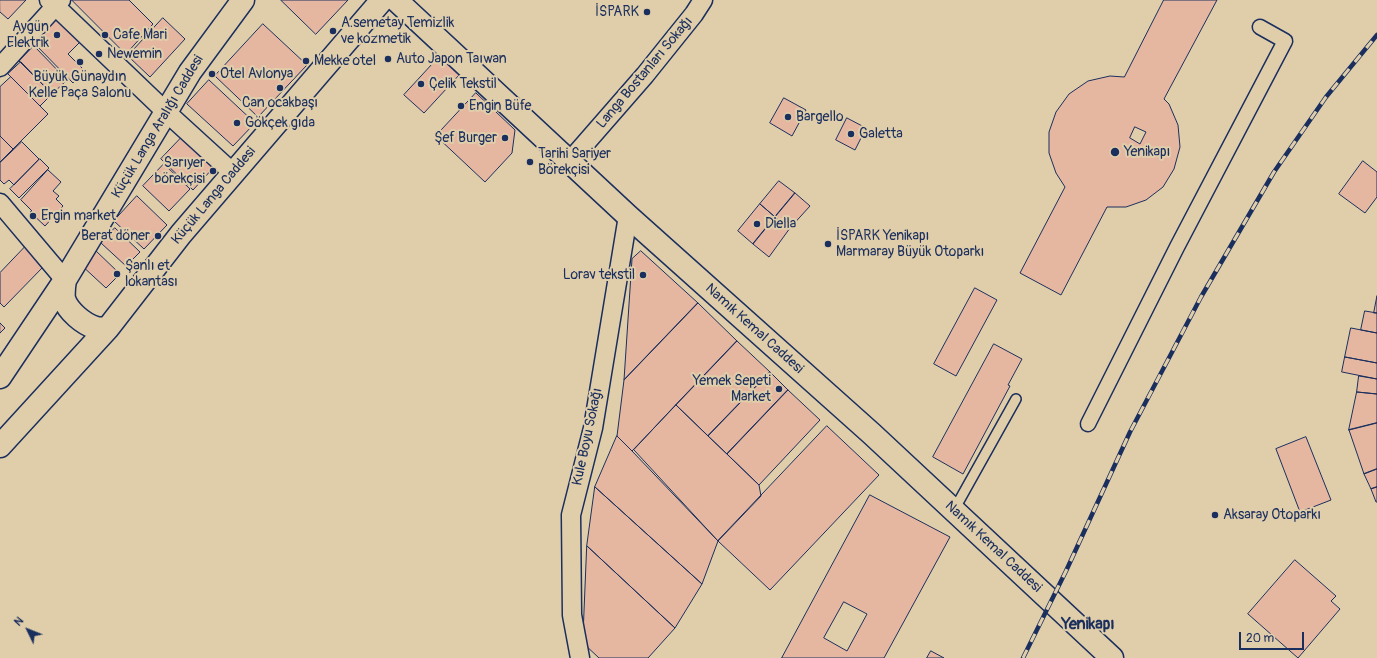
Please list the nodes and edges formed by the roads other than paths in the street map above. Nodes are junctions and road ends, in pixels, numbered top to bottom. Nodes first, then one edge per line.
1 (243, 0) edge
2 (382, 0) edge
3 (396, 0) edge
4 (703, 0) edge
5 (55, 2) edge
6 (1260, 27) dead end
7 (0, 67) edge
8 (166, 111) junction
9 (570, 161) junction
10 (233, 173) junction
11 (0, 203) edge
12 (628, 216) junction
13 (65, 280) junction
14 (108, 328) junction
15 (0, 378) edge
16 (1016, 399) dead end
17 (1088, 424) dead end
18 (0, 446) edge
19 (954, 510) junction
20 (580, 658) edge
21 (1112, 658) edge

1 - 8 street, Küçük Langa Aralığı Caddesi
2 - 10 street, Küçük Langa Caddesi
3 - 9 street, Namık Kemal Caddesi
4 - 9 street, Langa Bostanları Sokağı
5 - 7 street
5 - 8 street
6 - 17 street
8 - 10 street
8 - 13 street, Küçük Langa Aralığı Caddesi
9 - 12 street, Namık Kemal Caddesi
10 - 14 street, Küçük Langa Caddesi
11 - 13 street
12 - 19 street, Namık Kemal Caddesi
12 - 20 street, Kule Boyu Sokağı
13 - 14 street
13 - 15 street, Küçük Langa Aralığı Caddesi
14 - 18 street, Küçük Langa Caddesi
16 - 19 lane
19 - 21 street, Namık Kemal Caddesi

